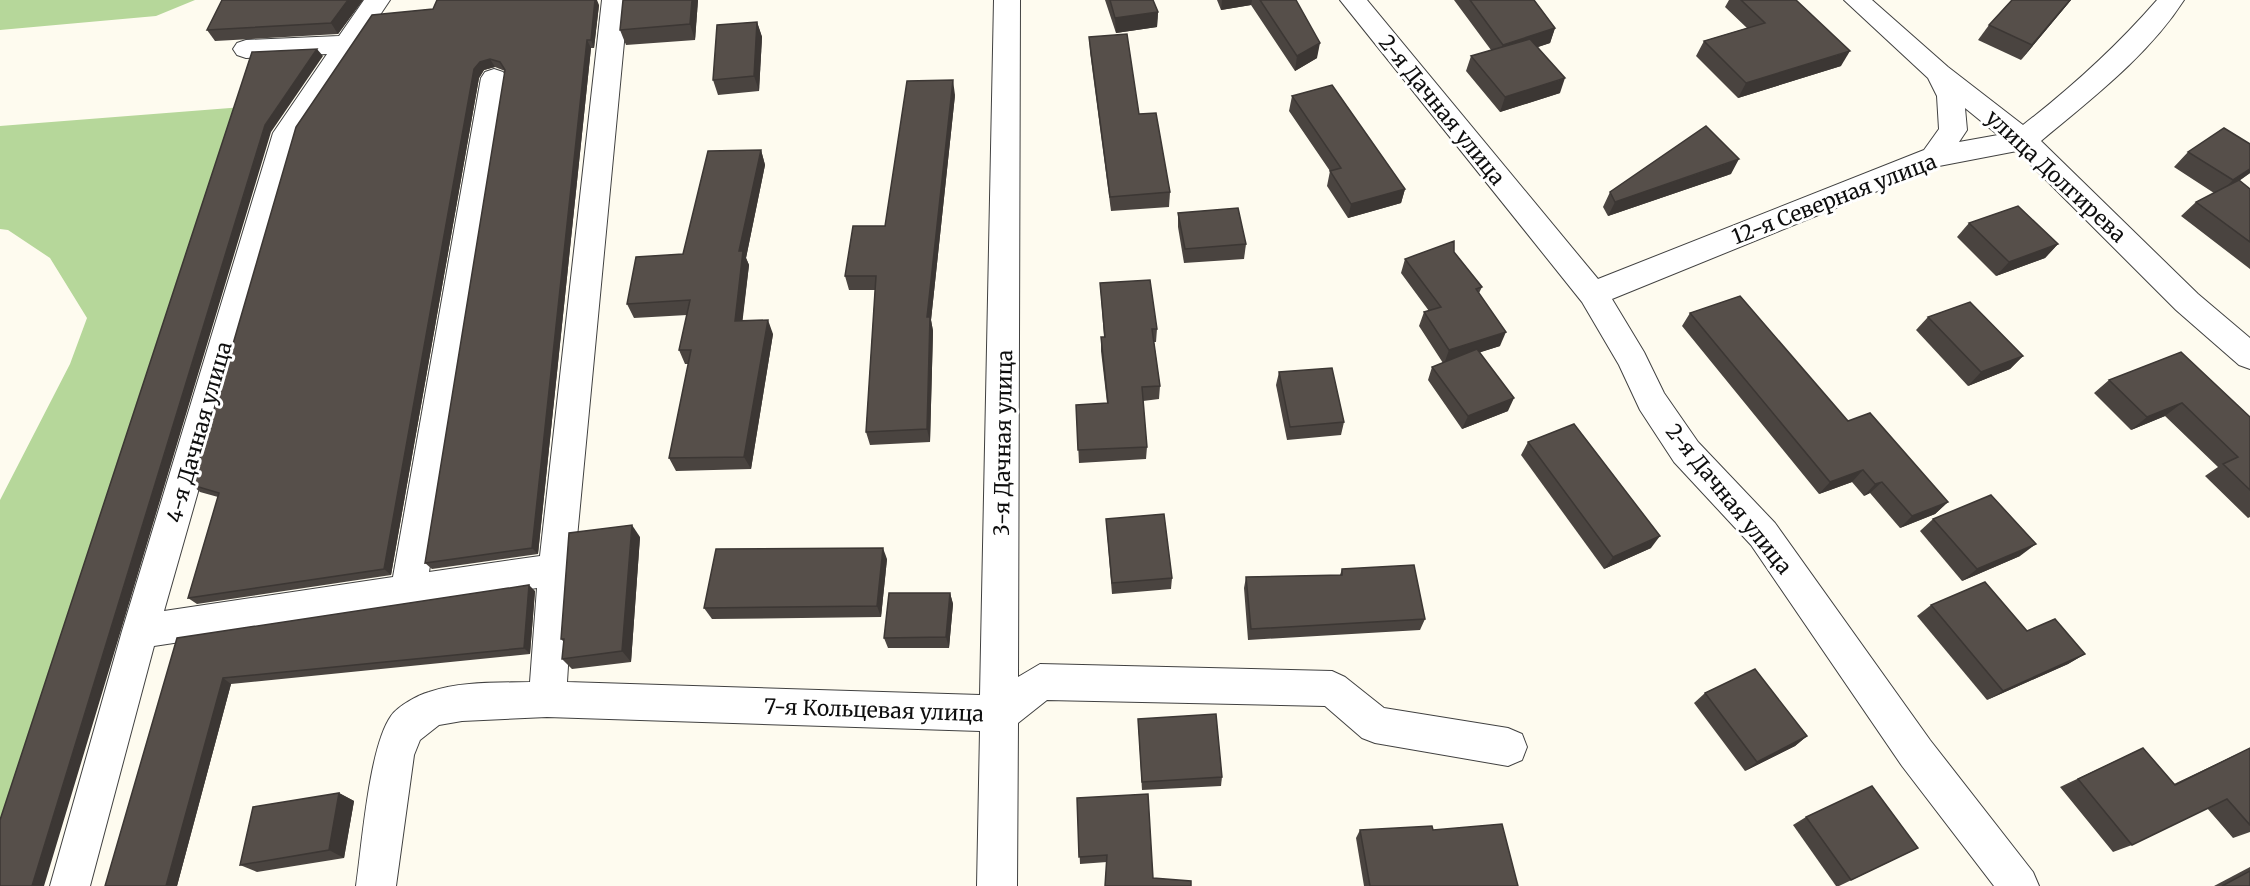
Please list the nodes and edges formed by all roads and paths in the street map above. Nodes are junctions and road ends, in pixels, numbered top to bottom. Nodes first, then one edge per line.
1 (376, 0) edge
2 (615, 0) edge
3 (1007, 0) edge
4 (1353, 0) edge
5 (1857, 0) edge
6 (2170, 0) edge
7 (347, 44) junction
8 (246, 48) dead end
9 (1939, 73) junction
10 (494, 78) dead end
11 (2023, 140) junction
12 (1934, 157) junction
13 (1593, 294) junction
14 (2250, 356) edge
15 (556, 569) junction
16 (408, 592) junction
17 (140, 631) junction
18 (547, 699) junction
19 (999, 714) junction
20 (1508, 747) dead end
21 (70, 886) edge
22 (376, 886) edge
23 (998, 886) edge
24 (2019, 886) edge

1 - 7 street, 4-я Дачная улица
2 - 15 street
3 - 19 street, 3-я Дачная улица
4 - 13 street, 2-я Дачная улица
5 - 9 street, улица Долгирева
6 - 11 street, 12-я Северная улица
7 - 8 street
7 - 17 street, 4-я Дачная улица
9 - 11 street, улица Долгирева
9 - 12 street
10 - 16 street
11 - 12 street, 12-я Северная улица
11 - 14 street, улица Долгирева
12 - 13 street, 12-я Северная улица
13 - 24 street, 2-я Дачная улица
15 - 16 street
15 - 18 street
16 - 17 street
17 - 21 street, 4-я Дачная улица
18 - 19 street, 7-я Кольцевая улица
18 - 22 street, 7-я Кольцевая улица
19 - 20 street, 7-я Кольцевая улица
19 - 23 street, 3-я Дачная улица

